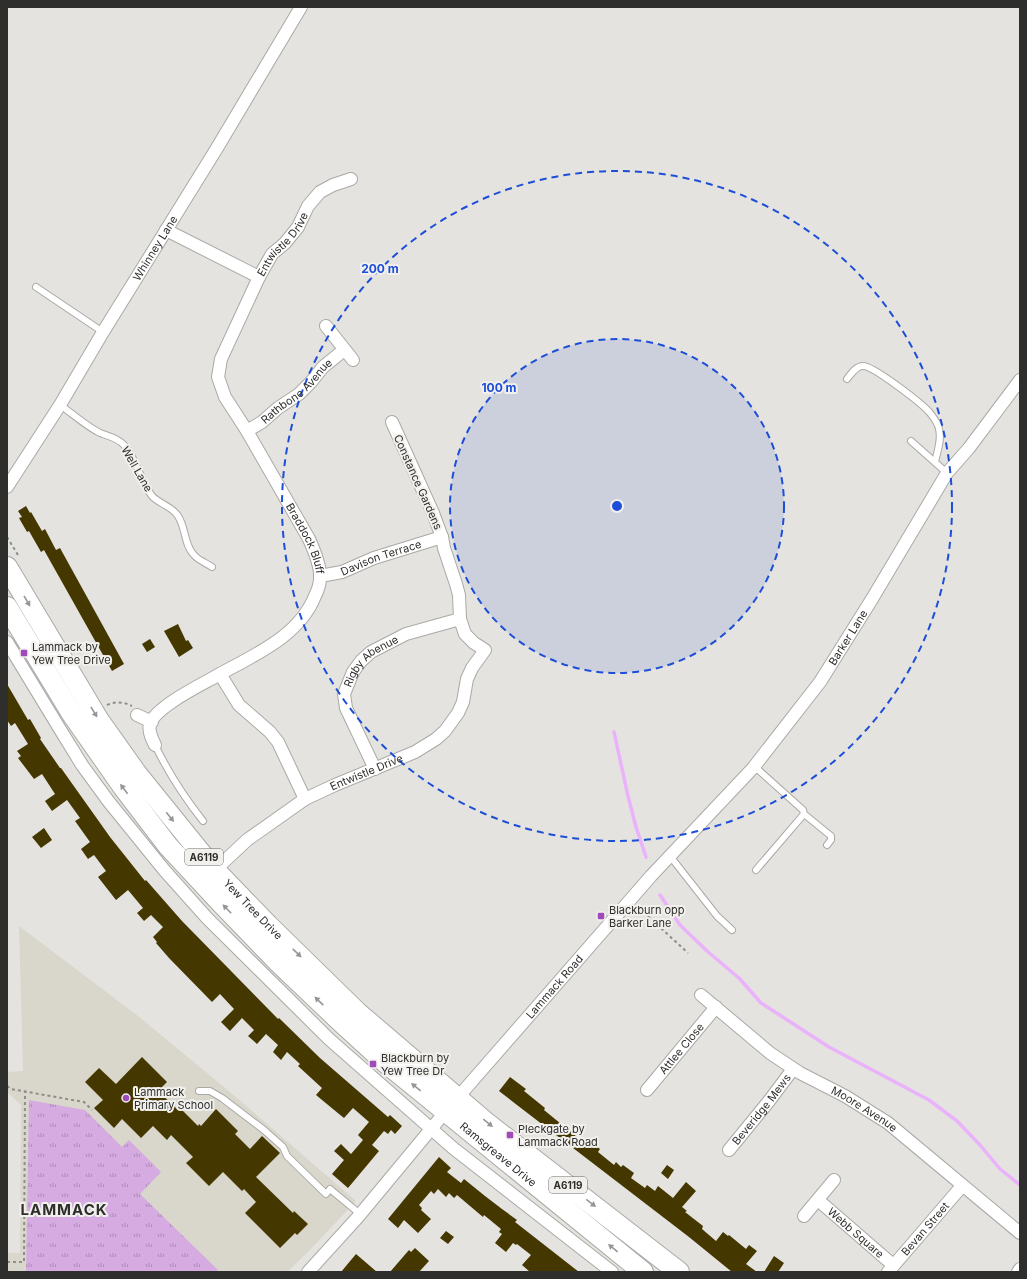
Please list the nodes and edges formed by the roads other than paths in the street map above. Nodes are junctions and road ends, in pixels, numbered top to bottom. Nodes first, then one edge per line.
1 (301, 7) edge
2 (350, 179) dead end
3 (166, 230) junction
4 (259, 277) junction
5 (36, 287) dead end
6 (326, 326) dead end
7 (103, 332) junction
8 (344, 350) junction
9 (354, 360) dead end
10 (847, 379) dead end
11 (1020, 380) edge
12 (60, 405) junction
13 (392, 422) dead end
14 (247, 431) junction
15 (911, 440) dead end
16 (935, 462) junction
17 (947, 473) junction
18 (7, 487) edge
19 (442, 537) junction
20 (212, 567) dead end
21 (12, 572) edge
22 (320, 576) junction
23 (7, 607) edge
24 (460, 619) junction
25 (7, 642) edge
26 (485, 650) joint
27 (220, 674) junction
28 (137, 715) road end
29 (152, 722) junction
30 (155, 745) joint
31 (754, 766) junction
32 (375, 769) junction
33 (305, 799) junction
34 (804, 814) junction
35 (203, 821) dead end
36 (827, 845) dead end
37 (670, 856) junction
38 (756, 870) dead end
39 (208, 876) junction
40 (651, 876) joint
41 (732, 930) dead end
42 (701, 995) dead end
43 (716, 1007) junction
44 (793, 1068) junction
45 (647, 1090) dead end
46 (199, 1091) dead end
47 (452, 1105) junction
48 (432, 1129) junction
49 (729, 1150) dead end
50 (834, 1180) dead end
51 (962, 1186) junction
52 (818, 1200) junction
53 (360, 1214) junction
54 (804, 1216) dead end
55 (1020, 1233) edge
56 (891, 1268) edge
57 (1020, 1269) edge
58 (308, 1272) edge
59 (612, 1272) edge
60 (643, 1272) edge
61 (679, 1272) edge
62 (1018, 1272) edge

1 - 3 street, Whinney Lane
2 - 4 street, Entwistle Drive
3 - 4 street, Entwistle Drive
3 - 7 street, Whinney Lane
4 - 14 street, Braddock Bluff
5 - 7 lane
6 - 8 street
7 - 12 street, Whinney Lane
8 - 9 street
8 - 14 street, Rathbone Avenue
10 - 16 lane
11 - 17 street, Barker Lane
12 - 18 street, Whinney Lane
12 - 20 lane, Well Lane
13 - 19 street, Constance Gardens
14 - 22 street, Braddock Bluff
15 - 16 lane
16 - 17 lane
17 - 31 street, Barker Lane
19 - 22 street, Davison Terrace
19 - 24 street, Constance Gardens
21 -> 39 highway, Yew Tree Drive / A6119
22 - 27 street, Braddock Bluff
39 -> 23 highway, Yew Tree Drive / A6119
24 - 26 street, Constance Gardens
24 - 32 street, Rigby Abenue
25 - 48 street
26 - 32 street, Entwistle Drive
27 - 29 street, Braddock Bluff
27 - 33 street
28 - 29 street
29 - 30 street
30 - 35 lane
31 - 34 lane
31 - 37 street, Barker Lane
32 - 33 street, Entwistle Drive
33 - 39 street, Entwistle Drive
34 - 36 lane
34 - 38 lane
37 - 40 street, Barker Lane
37 - 41 lane
39 - 47 highway, Yew Tree Drive / A6119
40 - 47 street, Lammack Road
42 - 43 street, Moore Avenue
43 - 44 street, Moore Avenue
43 - 45 street, Attlee Close
44 - 49 street, Beveridge Mews
44 - 51 street, Moore Avenue
46 - 53 lane
47 - 48 street, Lammack Road
60 -> 47 highway, Ramsgreave Drive / A6119
47 -> 61 highway, Ramsgreave Drive / A6119
48 - 53 street, Lammack Road
48 - 59 street
50 - 52 street, Webb Square
51 - 55 street, Moore Avenue
51 - 56 street, Bevan Street
52 - 54 street, Webb Square
52 - 56 street, Webb Square
53 - 58 street, Lammack Road
57 - 62 street

